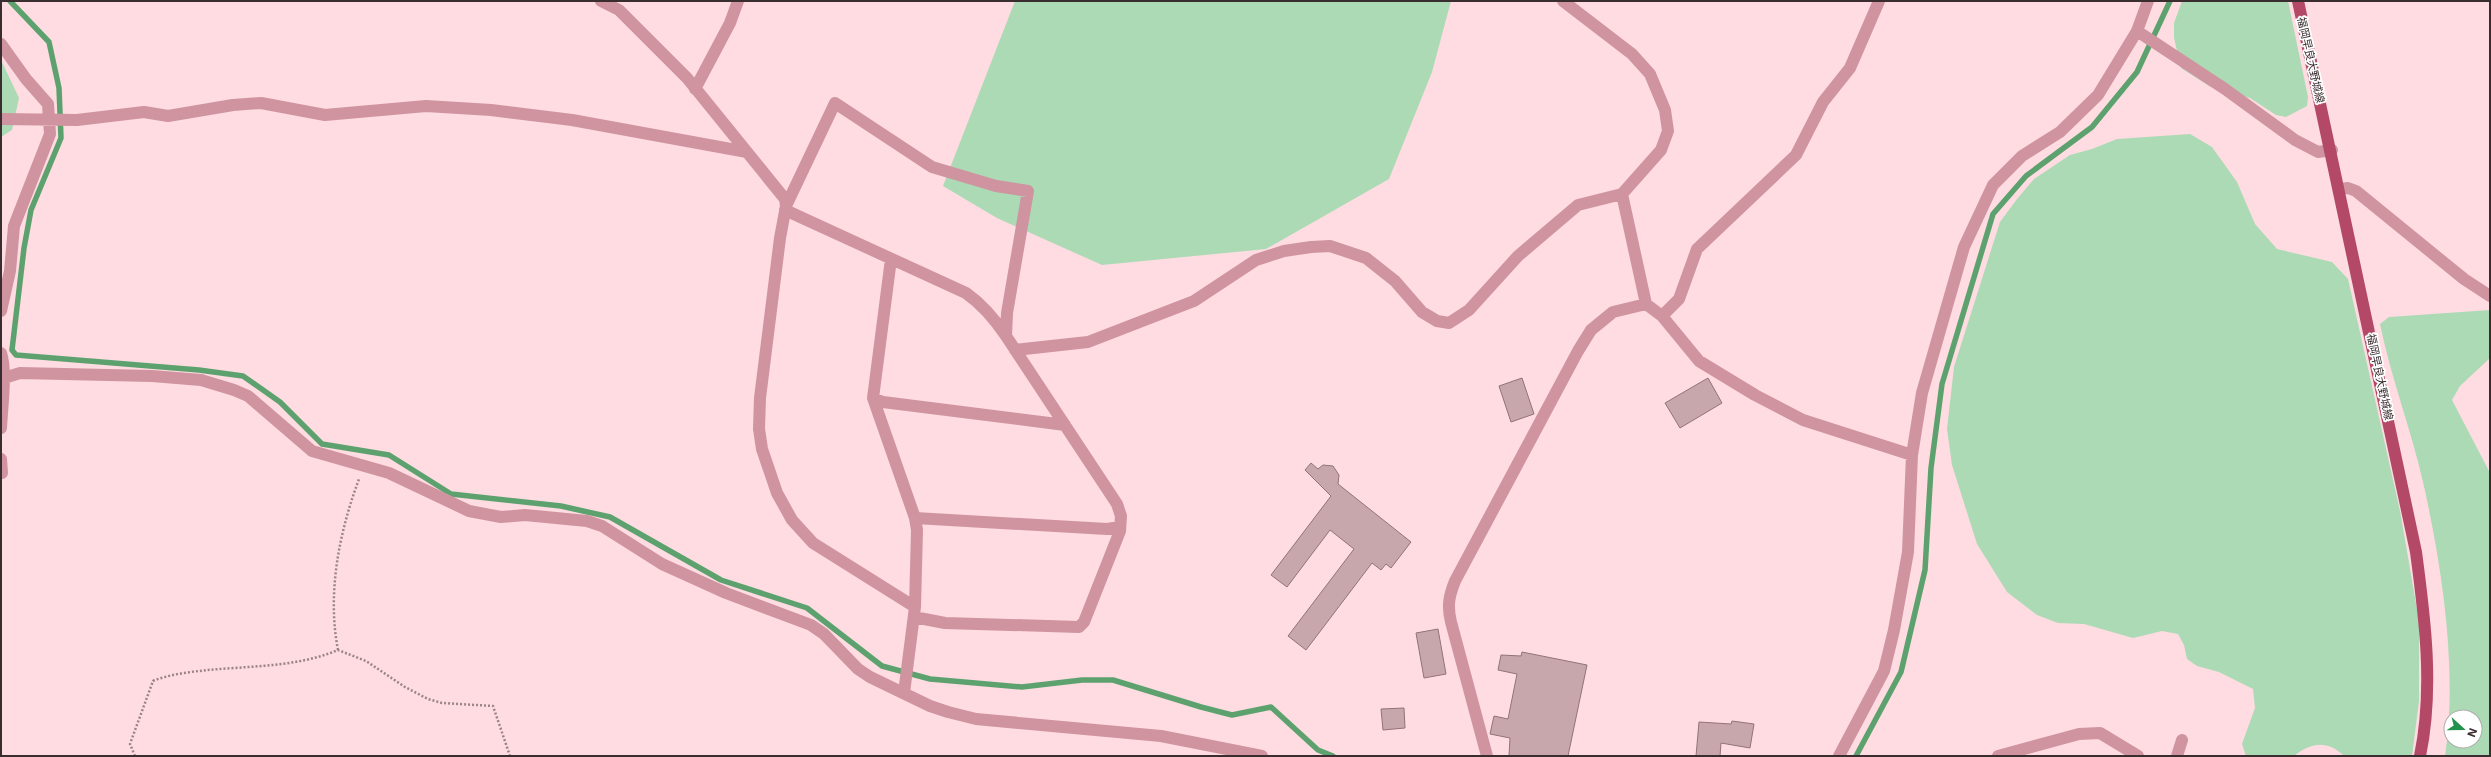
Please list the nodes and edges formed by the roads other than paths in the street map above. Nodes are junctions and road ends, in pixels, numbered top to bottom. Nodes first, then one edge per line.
1 (600, 1) edge
2 (738, 1) edge
3 (1563, 1) edge
4 (1879, 1) edge
5 (2148, 1) edge
6 (2298, 1) edge
7 (2137, 31) junction
8 (1, 44) edge
9 (695, 89) junction
10 (1, 119) edge
11 (50, 120) junction
12 (2332, 150) junction
13 (747, 152) junction
14 (2340, 189) junction
15 (1622, 194) junction
16 (786, 208) junction
17 (892, 259) junction
18 (2490, 296) edge
19 (1646, 304) junction
20 (1, 311) edge
21 (1662, 316) junction
22 (1006, 336) junction
23 (1015, 350) junction
24 (1, 353) edge
25 (2, 379) edge
26 (873, 398) junction
27 (1065, 425) junction
28 (1, 428) edge
29 (1912, 455) junction
30 (1, 459) edge
31 (2, 473) edge
32 (915, 518) junction
33 (1120, 527) junction
34 (914, 612) junction
35 (904, 693) junction
36 (2182, 740) dead end
37 (1262, 756) edge
38 (1487, 756) edge
39 (1839, 756) edge
40 (1998, 756) edge
41 (2138, 756) edge
42 (2178, 756) edge
43 (2420, 756) edge

1 - 9 street
2 - 9 street
3 - 15 street
4 - 21 street
5 - 7 street
6 - 12 main road, 福岡早良大野城線
7 - 12 street
7 - 29 street
8 - 11 street
9 - 13 street
10 - 11 street
11 - 13 street
11 - 20 street
12 - 14 main road, 福岡早良大野城線
13 - 16 street
14 - 18 street
14 - 43 main road, 福岡早良大野城線
15 - 19 street
15 - 23 street
16 - 17 street
16 - 22 street
16 - 34 street
17 - 22 street
17 - 26 street
19 - 21 street
19 - 38 street
21 - 29 street
22 - 23 street
23 - 27 street
24 - 25 street
25 - 28 street
25 - 35 street
26 - 27 street
26 - 32 street
27 - 33 street
29 - 39 street
30 - 31 street
32 - 33 street
32 - 34 street
33 - 34 street
34 - 35 street
35 - 37 street
36 - 42 street
40 - 41 street

